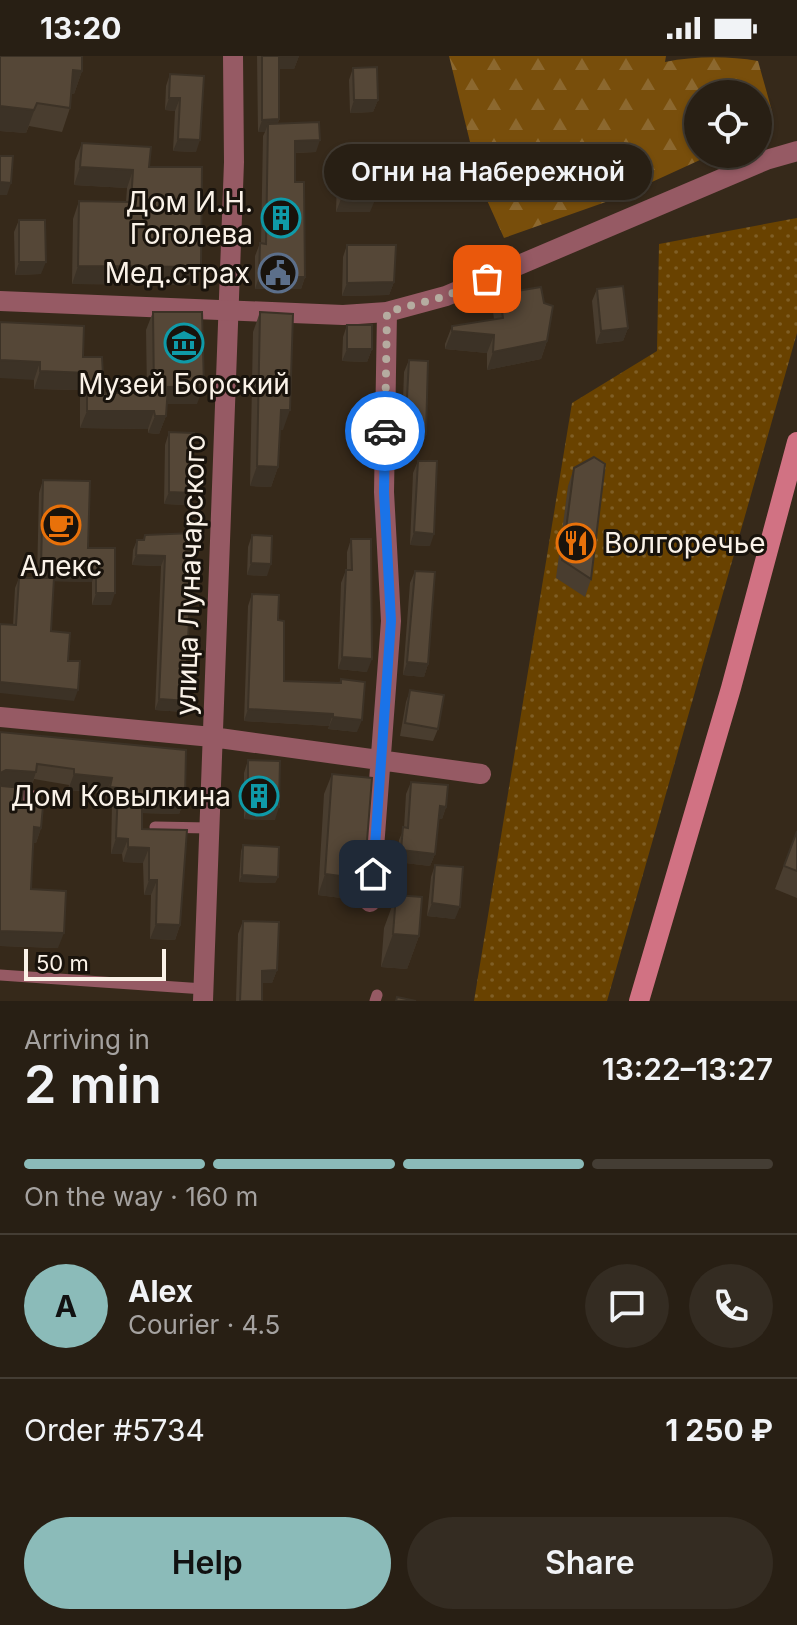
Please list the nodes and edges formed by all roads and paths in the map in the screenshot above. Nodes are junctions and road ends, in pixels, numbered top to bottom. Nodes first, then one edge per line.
1 (233, 56) edge
2 (797, 151) edge
3 (0, 301) edge
4 (229, 308) junction
5 (387, 312) junction
6 (797, 442) edge
7 (0, 717) edge
8 (212, 737) junction
9 (382, 762) junction
10 (481, 774) dead end
11 (0, 794) edge
12 (34, 796) dead end
13 (155, 827) edge
14 (209, 828) junction
15 (370, 902) dead end
16 (0, 975) edge
17 (204, 995) edge
18 (639, 1001) edge

1 - 4 street, улица Луначарского
2 - 5 street
3 - 4 street
4 - 5 street
4 - 8 street, улица Луначарского
5 - 9 street
6 - 18 main road
7 - 8 street
8 - 9 street
8 - 14 street, улица Луначарского
9 - 10 street
9 - 15 street
11 - 12 lane
13 - 14 lane
14 - 17 street, улица Луначарского
16 - 17 lane

